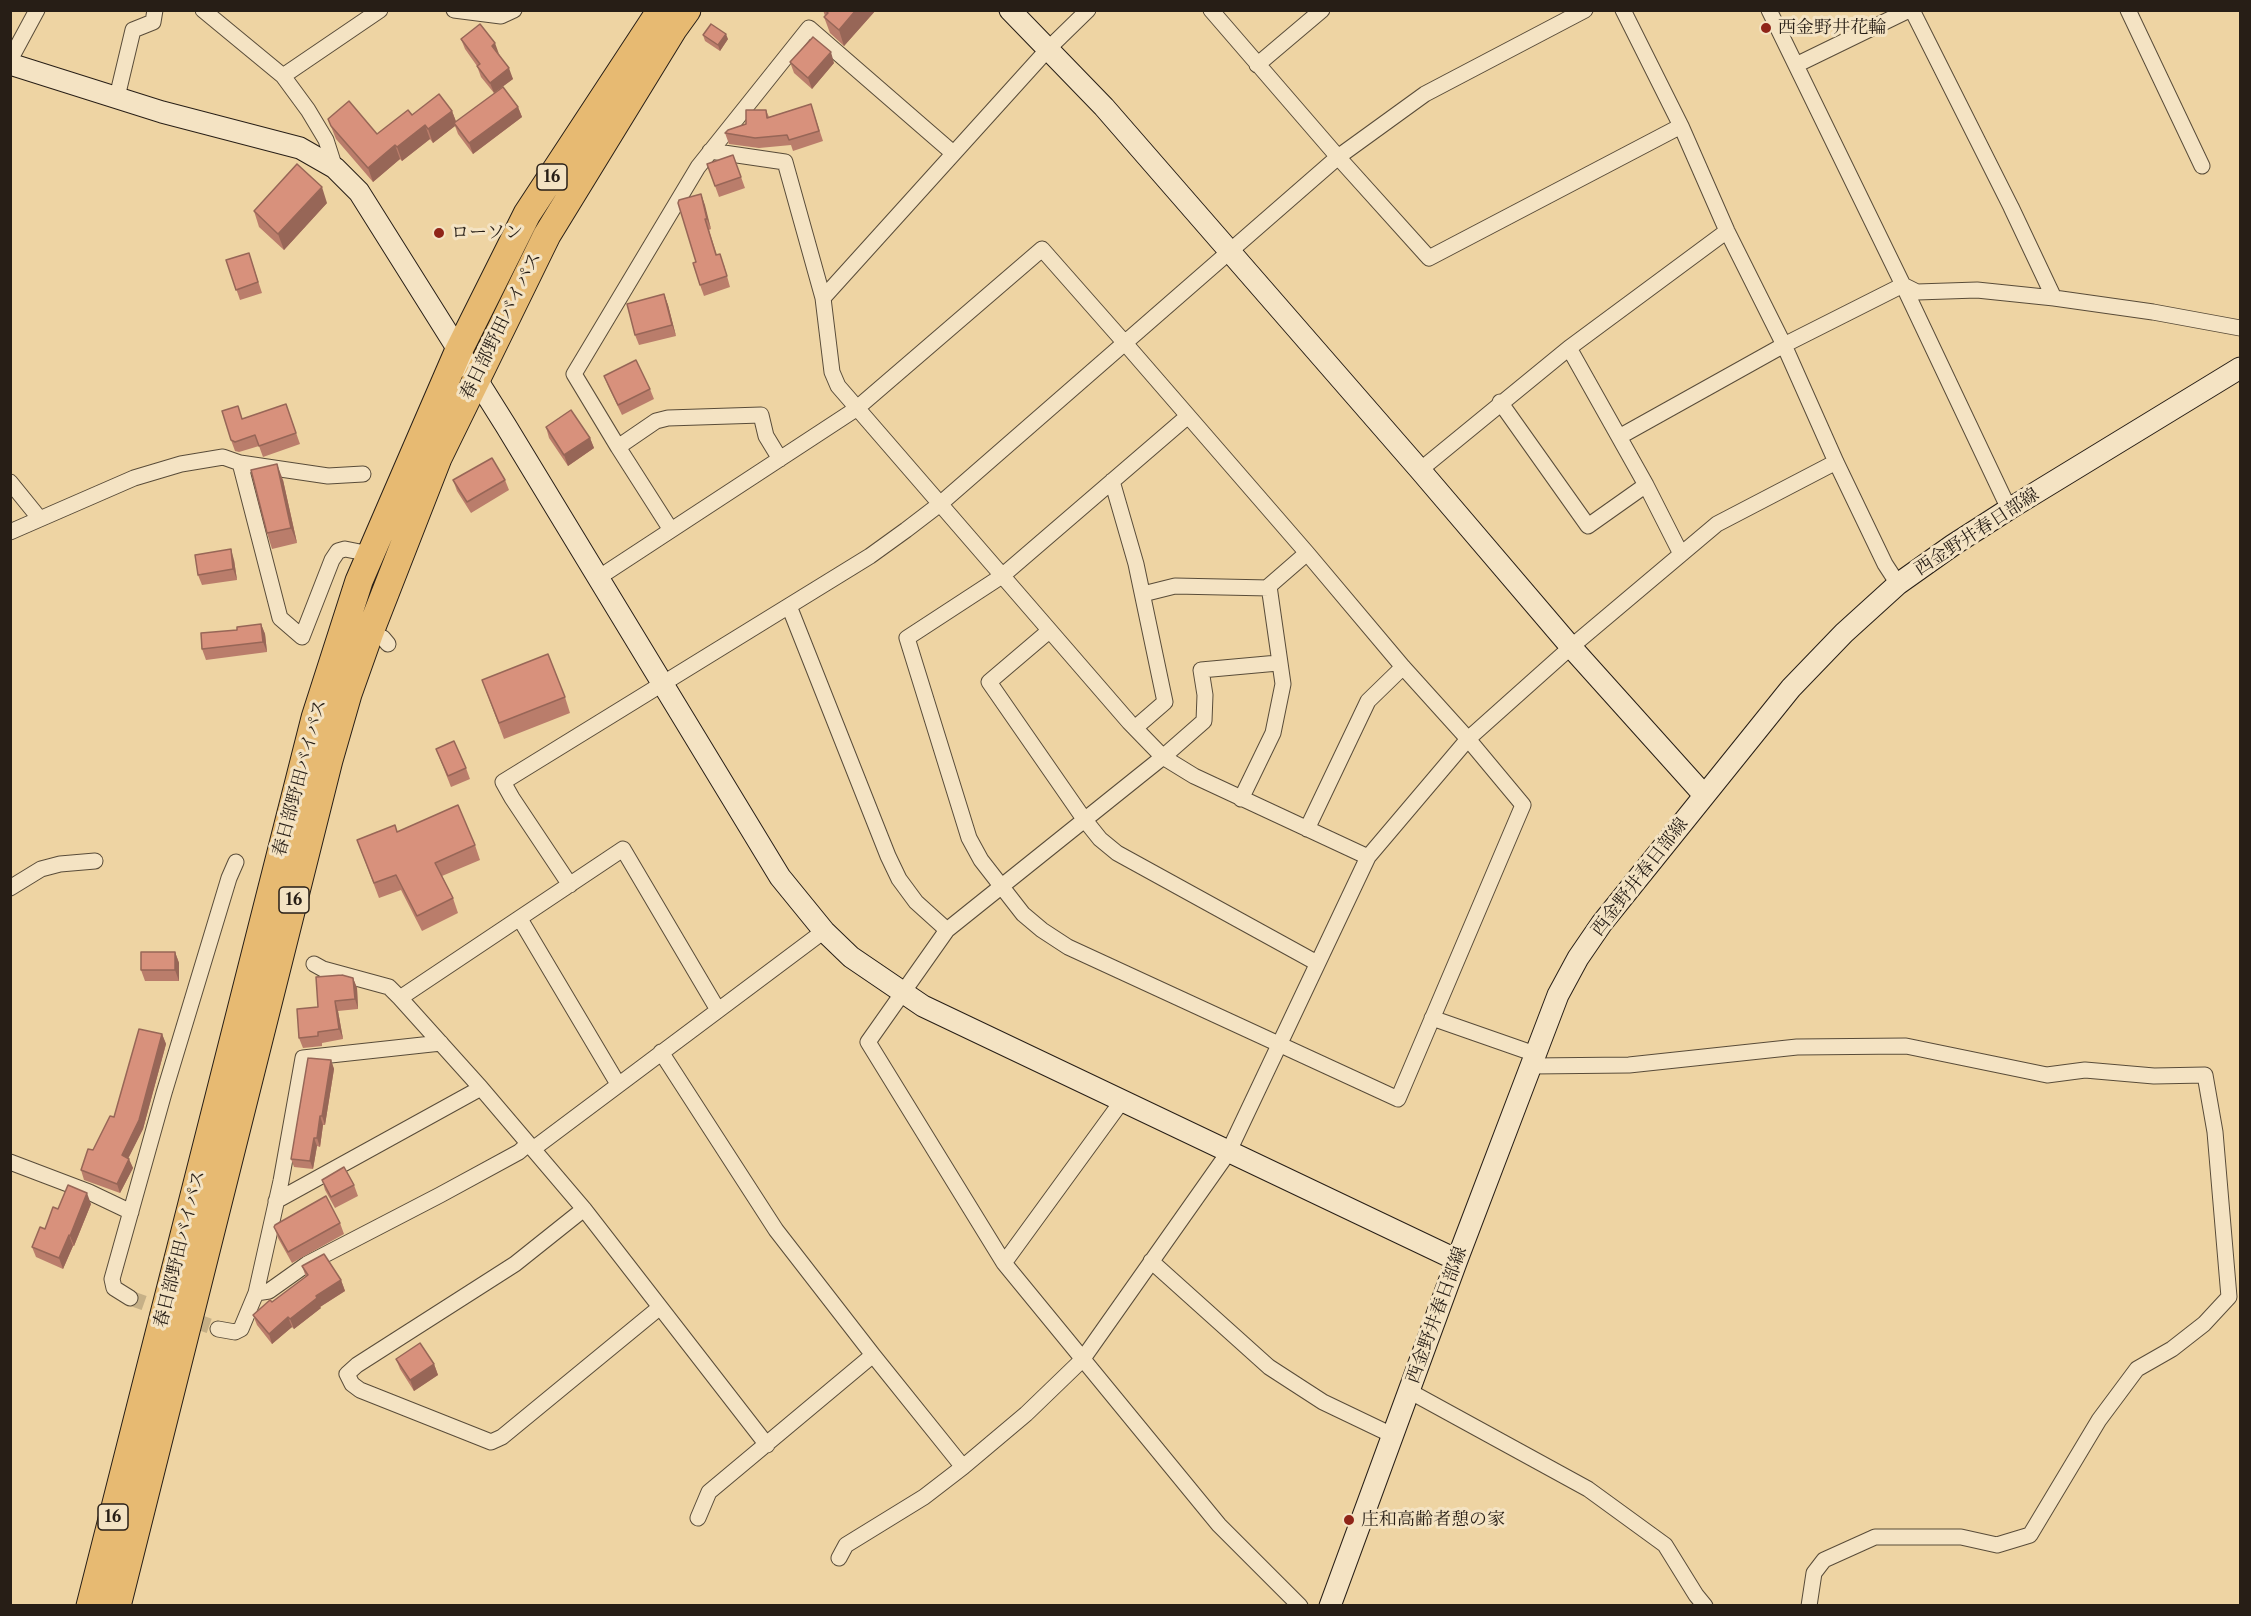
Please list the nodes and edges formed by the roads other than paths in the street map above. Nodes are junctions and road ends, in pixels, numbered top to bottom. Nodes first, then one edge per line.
1 (37, 10) edge
2 (155, 10) edge
3 (203, 10) edge
4 (380, 10) edge
5 (454, 10) edge
6 (514, 10) edge
7 (661, 10) edge
8 (687, 10) edge
9 (1010, 10) edge
10 (1088, 10) edge
11 (1210, 10) edge
12 (1322, 10) edge
13 (1585, 10) edge
14 (1623, 10) edge
15 (1769, 10) edge
16 (1911, 10) edge
17 (2128, 10) edge
18 (1049, 48) junction
19 (10, 62) edge
20 (1257, 65) junction
21 (1796, 65) junction
22 (283, 76) junction
23 (117, 97) junction
24 (1681, 126) junction
25 (710, 151) junction
26 (953, 153) junction
27 (1338, 158) junction
28 (2202, 166) dead end
29 (335, 168) junction
30 (1727, 231) junction
31 (1230, 250) junction
32 (1903, 285) junction
33 (823, 298) junction
34 (2054, 298) junction
35 (2241, 328) edge
36 (1124, 342) junction
37 (1784, 345) junction
38 (1569, 348) junction
39 (458, 352) junction
40 (2241, 368) edge
41 (475, 380) junction
42 (1500, 402) junction
43 (856, 409) junction
44 (1188, 416) junction
45 (1619, 437) junction
46 (618, 447) junction
47 (780, 459) junction
48 (1836, 462) junction
49 (240, 463) junction
50 (1420, 470) junction
51 (363, 474) dead end
52 (1112, 481) junction
53 (10, 482) edge
54 (1646, 485) junction
55 (940, 504) junction
56 (2009, 509) junction
57 (40, 519) junction
58 (671, 530) junction
59 (10, 532) edge
60 (1307, 553) junction
61 (370, 554) junction
62 (1681, 554) junction
63 (1002, 576) junction
64 (598, 578) junction
65 (1898, 584) junction
66 (1269, 588) junction
67 (1143, 594) junction
68 (789, 606) junction
69 (1049, 631) junction
70 (1571, 647) junction
71 (1278, 663) junction
72 (1403, 667) junction
73 (662, 684) junction
74 (1135, 728) junction
75 (1468, 739) junction
76 (1164, 757) junction
77 (1704, 795) junction
78 (1241, 798) junction
79 (1084, 819) junction
80 (1307, 829) junction
81 (1368, 857) junction
82 (95, 861) dead end
83 (236, 862) dead end
84 (570, 885) junction
85 (1000, 886) junction
86 (10, 888) edge
87 (520, 919) junction
88 (947, 930) junction
89 (824, 932) junction
90 (1317, 963) junction
91 (314, 964) dead end
92 (902, 993) junction
93 (400, 998) junction
94 (718, 1010) junction
95 (1432, 1018) junction
96 (441, 1043) junction
97 (1281, 1044) junction
98 (661, 1052) junction
99 (1534, 1060) junction
100 (618, 1084) junction
101 (481, 1088) junction
102 (1122, 1101) junction
103 (531, 1146) junction
104 (1228, 1153) junction
105 (10, 1162) edge
106 (276, 1201) junction
107 (584, 1209) junction
108 (131, 1212) junction
109 (1457, 1260) junction
110 (1151, 1261) junction
111 (1004, 1263) junction
112 (256, 1293) junction
113 (130, 1298) tunnel mouth
114 (659, 1308) junction
115 (218, 1329) tunnel mouth
116 (873, 1355) junction
117 (1082, 1360) junction
118 (1409, 1391) junction
119 (147, 1432) junction
120 (1392, 1435) junction
121 (767, 1445) junction
122 (963, 1467) junction
123 (699, 1518) dead end
124 (839, 1558) dead end
125 (90, 1605) edge
126 (117, 1605) edge
127 (1300, 1605) edge
128 (1330, 1605) edge
129 (1705, 1605) edge
130 (1809, 1605) edge

1 - 19 street
2 - 23 street
3 - 22 street
4 - 22 street
5 - 6 street
7 - 39 highway, 春日部野田バイパス / 16
8 - 41 highway, 春日部野田バイパス / 16
9 - 18 street
10 - 18 street
11 - 20 street
12 - 20 street
13 - 27 street
14 - 24 street
15 - 21 street
16 - 21 street
16 - 34 street
17 - 28 street
18 - 26 street
18 - 31 street
19 - 23 street
20 - 27 street
21 - 32 street
22 - 29 street
23 - 29 street
24 - 27 street
24 - 30 street
25 - 26 street
25 - 33 street
25 - 46 street
26 - 33 street
27 - 31 street
29 - 39 street
30 - 37 street
30 - 38 street
31 - 36 street
31 - 50 street
32 - 34 street
32 - 37 street
32 - 56 street
33 - 43 street
34 - 35 street
36 - 43 street
36 - 44 street
36 - 55 street
37 - 45 street
37 - 48 street
38 - 42 street
38 - 45 street
39 - 41 street
39 - 61 highway, 春日部野田バイパス / 16
40 - 56 street, 西金野井春日部線
41 - 64 street
41 - 119 highway, 春日部野田バイパス / 16
42 - 50 street
42 - 54 street
43 - 47 street
43 - 55 street
44 - 52 street
44 - 60 street
45 - 54 street
46 - 47 street
46 - 58 street
47 - 58 street
48 - 62 street
48 - 65 street
49 - 51 street
49 - 57 street
49 - 61 street
50 - 70 street
52 - 63 street
52 - 67 street
53 - 57 street
54 - 62 street
55 - 63 street
55 - 68 street
56 - 65 street, 西金野井春日部線
57 - 59 street
58 - 64 street
60 - 66 street
60 - 72 street
61 - 119 highway, 春日部野田バイパス / 16
62 - 70 street
63 - 69 street
63 - 85 street
64 - 73 street
65 - 77 street, 西金野井春日部線
66 - 67 street
66 - 71 street
67 - 74 street
68 - 73 street
68 - 88 street
69 - 74 street
69 - 79 street
70 - 75 street
70 - 77 street
71 - 76 street
71 - 78 street
72 - 75 street
72 - 80 street
73 - 84 street
73 - 89 street
74 - 76 street
75 - 81 street
75 - 95 street
76 - 78 street
76 - 79 street
77 - 99 street, 西金野井春日部線
78 - 80 street
79 - 85 street
79 - 90 street
80 - 81 street
81 - 90 street
82 - 86 street
83 - 108 street
84 - 87 street
84 - 94 street
85 - 88 street
85 - 97 street
87 - 93 street
87 - 100 street
88 - 92 street
89 - 92 street
89 - 94 street
90 - 97 street
91 - 93 street
92 - 102 street
92 - 111 street
93 - 96 street
94 - 98 street
95 - 97 street
95 - 99 street
96 - 101 street
96 - 106 street
97 - 104 street
98 - 100 street
98 - 116 street
99 - 109 street, 西金野井春日部線
99 - 130 street
100 - 103 street
101 - 103 street
101 - 106 street
102 - 104 street
102 - 111 street
103 - 107 street
103 - 112 street
104 - 109 street
104 - 110 street
105 - 108 street
106 - 112 street
107 - 114 street
107 - 114 street
108 - 113 street
109 - 118 street, 西金野井春日部線
110 - 117 street
110 - 120 street
111 - 117 street
112 - 115 street
114 - 121 street
116 - 121 street
116 - 122 street
117 - 122 street
117 - 127 street
118 - 120 street, 西金野井春日部線
118 - 129 street
119 - 125 highway, 春日部野田バイパス / 16
119 - 126 highway, 春日部野田バイパス / 16
120 - 128 street, 西金野井春日部線
121 - 123 street
122 - 124 street

